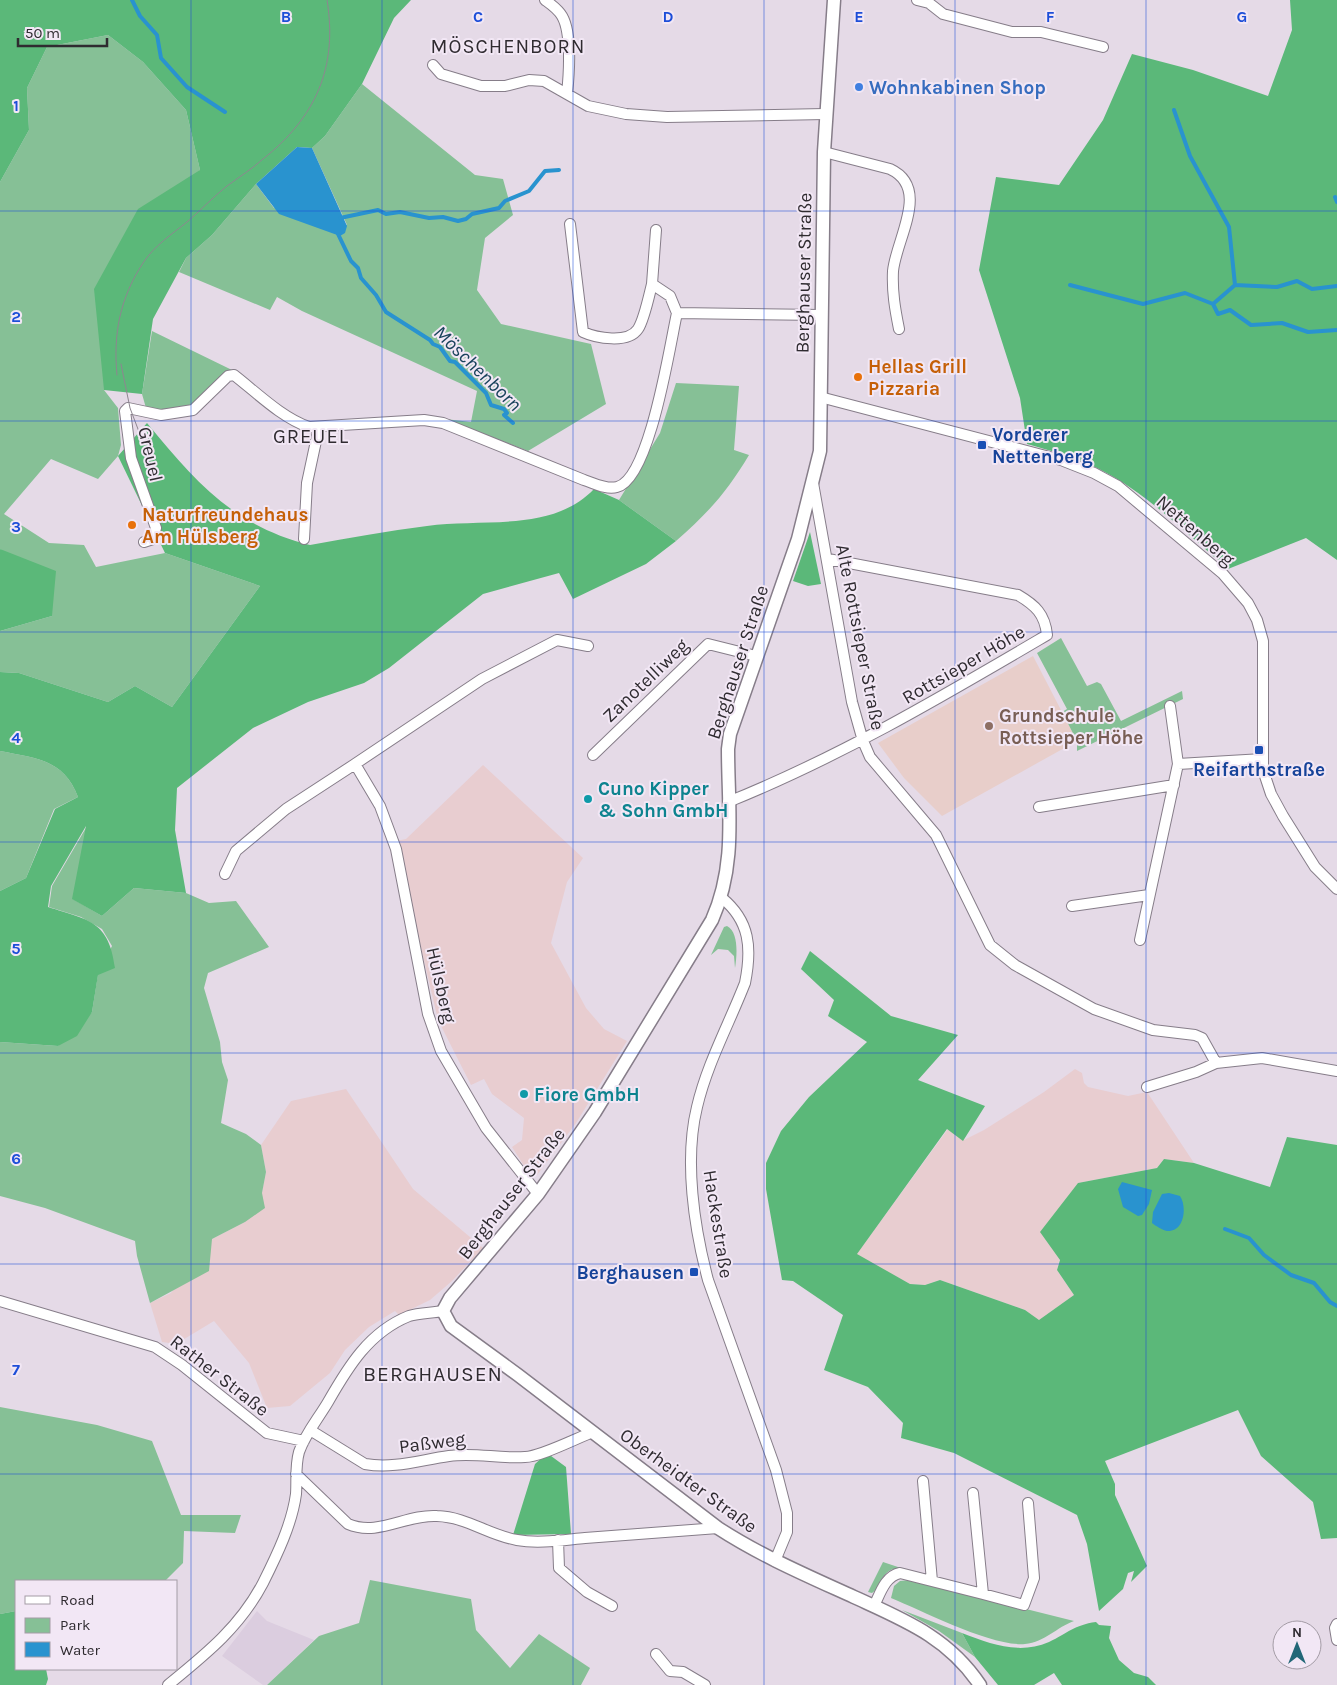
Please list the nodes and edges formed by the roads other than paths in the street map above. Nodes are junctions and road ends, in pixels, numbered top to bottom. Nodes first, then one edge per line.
1 (545, 0) edge
2 (834, 0) edge
3 (917, 0) edge
4 (1103, 47) dead end
5 (433, 65) dead end
6 (567, 94) junction
7 (825, 114) junction
8 (824, 152) junction
9 (570, 224) dead end
10 (656, 230) dead end
11 (652, 284) junction
12 (677, 313) junction
13 (821, 315) junction
14 (899, 329) dead end
15 (820, 397) junction
16 (319, 427) junction
17 (813, 483) junction
18 (304, 539) dead end
19 (144, 542) dead end
20 (828, 559) junction
21 (588, 646) dead end
22 (756, 656) junction
23 (1170, 706) dead end
24 (863, 741) junction
25 (593, 755) dead end
26 (1263, 759) junction
27 (355, 764) junction
28 (1178, 764) junction
29 (1174, 785) junction
30 (728, 802) junction
31 (1039, 807) dead end
32 (225, 874) dead end
33 (1337, 889) edge
34 (1149, 894) junction
35 (722, 898) junction
36 (1072, 906) dead end
37 (1140, 940) dead end
38 (1216, 1063) junction
39 (1337, 1071) edge
40 (1147, 1087) dead end
41 (538, 1194) junction
42 (0, 1301) edge
43 (443, 1311) junction
44 (310, 1430) junction
45 (593, 1432) junction
46 (304, 1441) junction
47 (296, 1474) junction
48 (923, 1480) dead end
49 (973, 1493) dead end
50 (1028, 1503) dead end
51 (718, 1528) junction
52 (558, 1540) junction
53 (775, 1560) junction
54 (932, 1581) junction
55 (984, 1594) junction
56 (612, 1606) dead end
57 (874, 1606) junction
58 (1336, 1626) edge
59 (1337, 1640) edge
60 (656, 1654) dead end
61 (168, 1685) edge
62 (704, 1685) edge
63 (980, 1685) edge

1 - 6 street
2 - 7 street, Berghauser Straße
3 - 4 street
5 - 6 street
6 - 7 street
7 - 8 street, Berghauser Straße
8 - 13 street, Berghauser Straße
8 - 14 street
9 - 11 street
10 - 11 street
11 - 12 street
12 - 13 street
12 - 16 street, Greuel
13 - 15 street, Berghauser Straße
15 - 17 street, Berghauser Straße
15 - 26 street, Nettenberg
16 - 18 street
16 - 19 street, Greuel
17 - 20 street, Alte Rottsieper Straße
17 - 22 street, Berghauser Straße
20 - 24 street, Alte Rottsieper Straße
20 - 24 street, Rottsieper Höhe
21 - 27 street
22 - 25 street, Zanotelliweg
22 - 30 street, Berghauser Straße
23 - 28 street
24 - 30 street, Rottsieper Höhe
24 - 38 street, Alte Rottsieper Straße
26 - 28 street
26 - 33 street, Nettenberg
27 - 32 street
27 - 41 street, Hülsberg
28 - 29 street
29 - 31 street
29 - 34 street
30 - 35 street, Berghauser Straße
34 - 36 street
34 - 37 street
35 - 41 street, Berghauser Straße
35 - 53 street, Hackestraße
38 - 39 street
38 - 40 street
41 - 43 street, Berghauser Straße
42 - 46 street, Rather Straße
43 - 44 street
43 - 45 street, Oberheidter Straße
44 - 45 street, Paßweg
44 - 46 street
45 - 51 street, Oberheidter Straße
46 - 47 street
47 - 52 street
47 - 61 street
48 - 54 street
49 - 55 street
50 - 55 street
51 - 52 street
51 - 53 street, Oberheidter Straße
52 - 56 street
53 - 57 street, Oberheidter Straße
54 - 55 street
54 - 57 street
57 - 63 street, Oberheidter Straße
58 - 59 street
60 - 62 street

